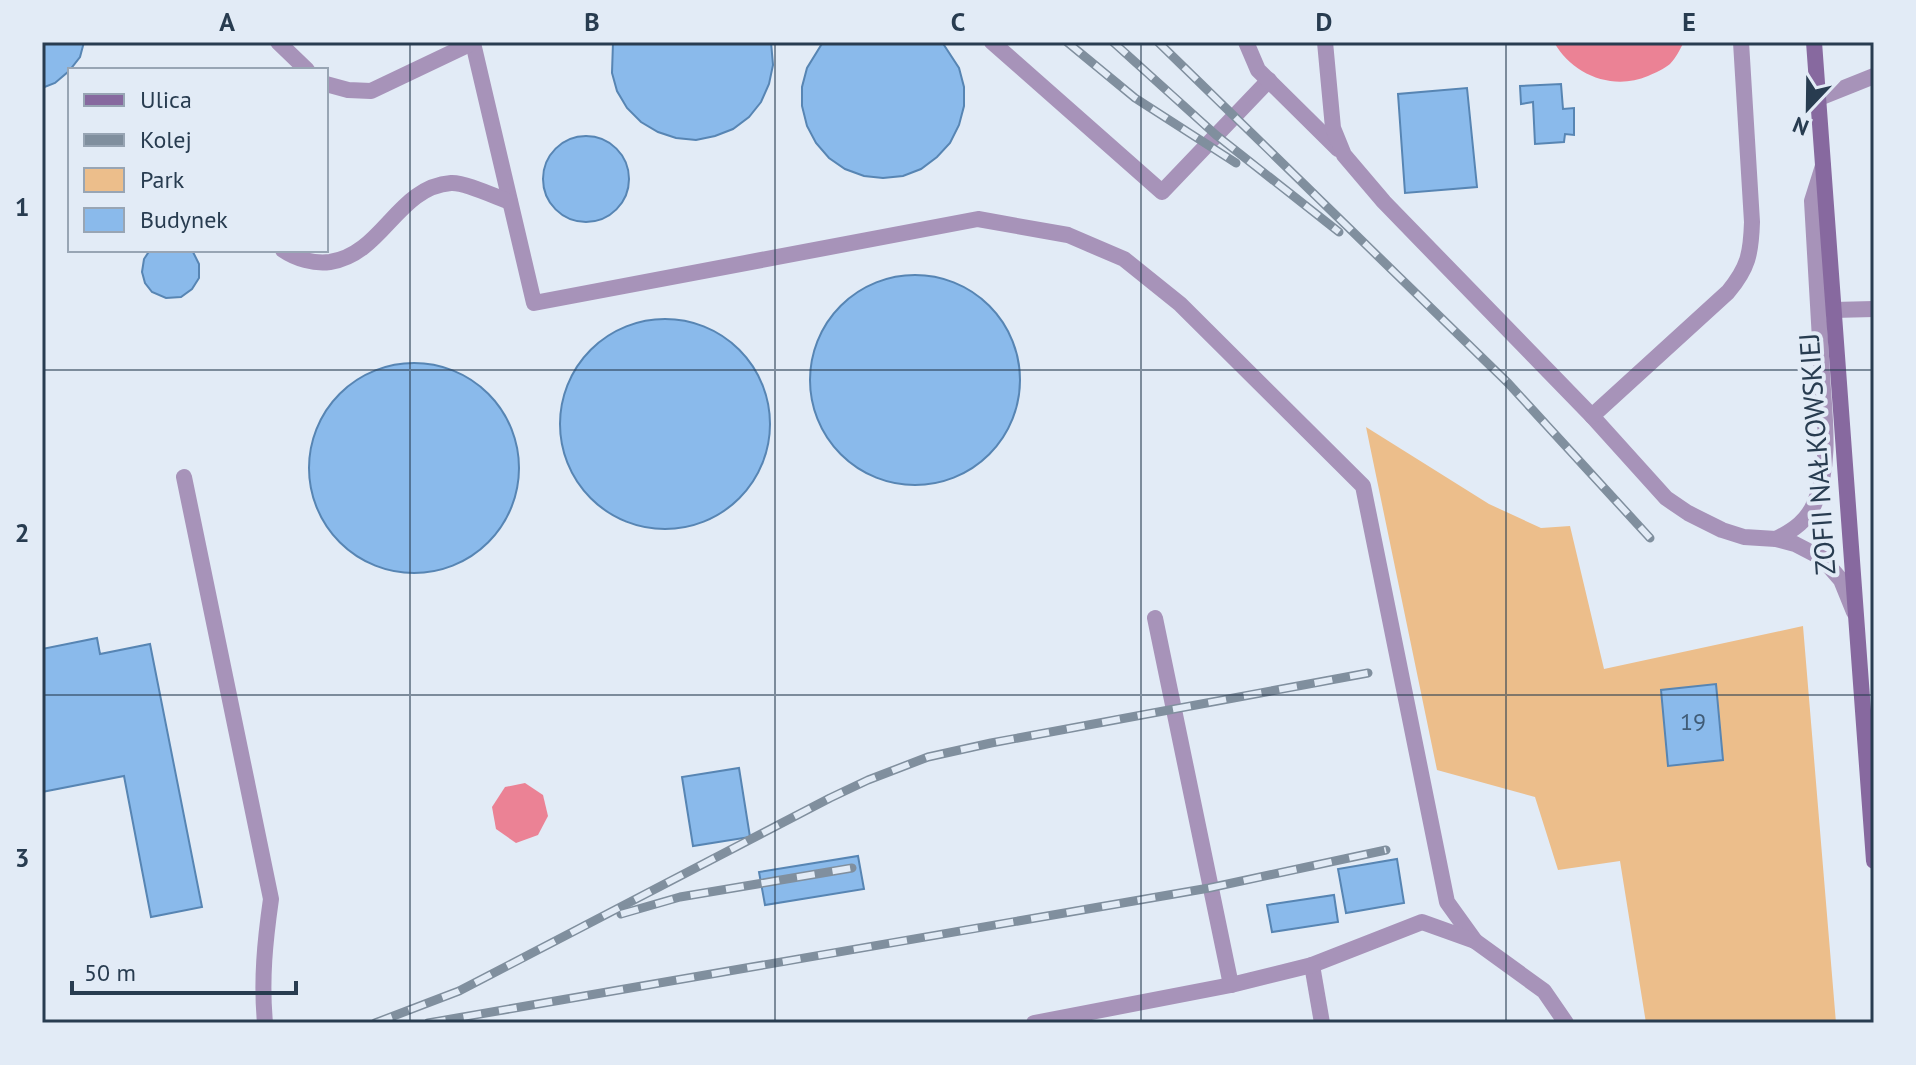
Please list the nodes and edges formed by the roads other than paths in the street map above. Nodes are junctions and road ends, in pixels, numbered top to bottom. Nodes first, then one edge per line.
1 (278, 42) edge
2 (473, 42) edge
3 (992, 42) edge
4 (1246, 42) edge
5 (1325, 42) edge
6 (1741, 42) edge
7 (1814, 42) edge
8 (305, 68) edge
9 (1874, 76) edge
10 (1269, 80) junction
11 (328, 85) edge
12 (1819, 98) junction
13 (1344, 155) junction
14 (1824, 164) junction
15 (510, 202) junction
16 (288, 252) edge
17 (1874, 309) edge
18 (1833, 310) junction
19 (1592, 416) junction
20 (184, 477) dead end
21 (1776, 539) junction
22 (1855, 614) junction
23 (1155, 618) dead end
24 (1874, 861) edge
25 (1475, 941) junction
26 (1312, 965) junction
27 (1231, 985) junction
28 (265, 1023) edge
29 (1034, 1023) edge
30 (1322, 1023) edge
31 (1566, 1023) edge

1 - 8 lane
2 - 11 lane
2 - 15 lane
3 - 10 lane
4 - 10 lane
5 - 13 lane
6 - 19 lane
7 - 12 street, ZOFII NAŁKOWSKIEJ
9 - 12 lane
10 - 13 lane
12 - 14 street, ZOFII NAŁKOWSKIEJ
13 - 19 lane
14 - 18 street, ZOFII NAŁKOWSKIEJ
14 - 21 lane
15 - 16 lane
15 - 25 lane
17 - 18 lane
18 - 22 street, ZOFII NAŁKOWSKIEJ
19 - 21 lane
20 - 28 lane
21 - 22 lane
22 - 24 street, ZOFII NAŁKOWSKIEJ
23 - 27 lane
25 - 26 lane
25 - 31 lane
26 - 27 lane
26 - 30 lane
27 - 29 lane

